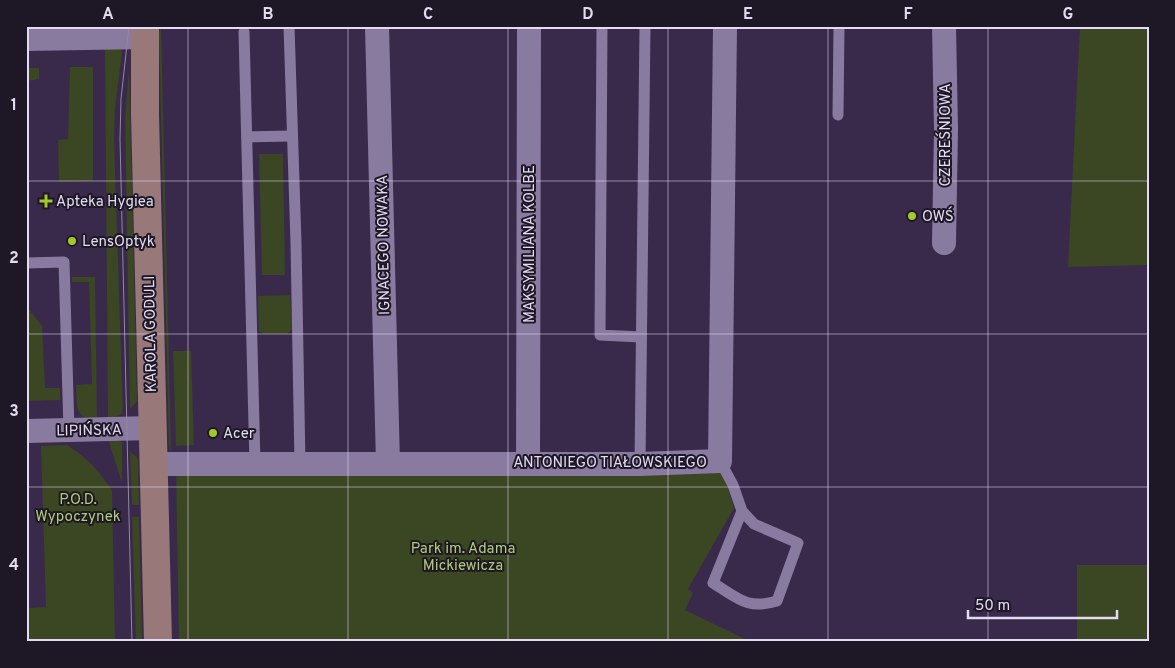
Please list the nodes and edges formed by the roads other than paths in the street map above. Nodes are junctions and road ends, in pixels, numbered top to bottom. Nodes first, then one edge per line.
1 (289, 26) edge
2 (377, 26) edge
3 (529, 26) edge
4 (602, 26) edge
5 (645, 26) edge
6 (725, 26) edge
7 (839, 26) edge
8 (944, 26) edge
9 (145, 32) edge
10 (244, 32) dead end
11 (36, 35) edge
12 (838, 116) dead end
13 (292, 136) junction
14 (247, 137) junction
15 (944, 243) dead end
16 (26, 263) edge
17 (642, 337) junction
18 (152, 428) junction
19 (69, 430) junction
20 (26, 431) edge
21 (720, 461) junction
22 (528, 463) junction
23 (154, 464) junction
24 (255, 464) junction
25 (300, 464) junction
26 (388, 464) junction
27 (640, 464) junction
28 (742, 512) junction
29 (158, 642) edge

1 - 13 lane
2 - 26 street, IGNACEGO NOWAKA
3 - 22 street, MAKSYMILIANA KOLBE
4 - 17 lane
5 - 17 lane
6 - 21 street, ANTONIEGO TIAŁOWSKIEGO
7 - 12 lane
8 - 15 street, CZEREŚNIOWA
9 - 11 street
9 - 18 main road, KAROLA GODULI
10 - 14 lane
13 - 14 lane
13 - 25 lane
14 - 24 lane
16 - 19 lane
17 - 27 lane
18 - 19 street, LIPIŃSKA
18 - 23 main road, KAROLA GODULI
19 - 20 street, LIPIŃSKA
21 - 27 street, ANTONIEGO TIAŁOWSKIEGO
21 - 28 lane
22 - 26 street, ANTONIEGO TIAŁOWSKIEGO
22 - 27 street, ANTONIEGO TIAŁOWSKIEGO
23 - 24 street, ANTONIEGO TIAŁOWSKIEGO
23 - 29 main road, KAROLA GODULI
24 - 25 street, ANTONIEGO TIAŁOWSKIEGO
25 - 26 street, ANTONIEGO TIAŁOWSKIEGO
28 - 28 lane

